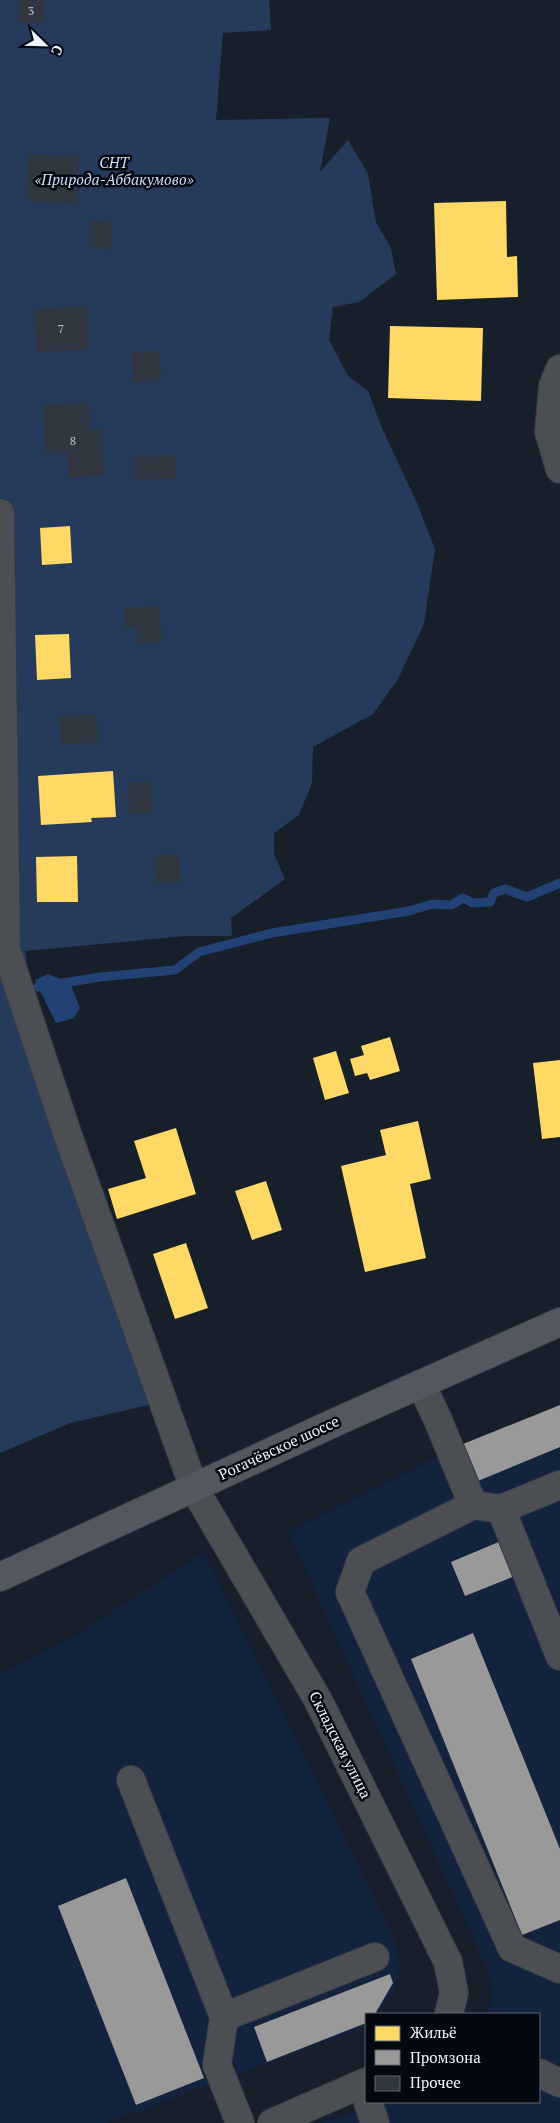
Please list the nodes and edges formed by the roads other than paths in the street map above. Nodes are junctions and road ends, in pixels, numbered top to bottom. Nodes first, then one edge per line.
1 (560, 369) edge
2 (560, 469) edge
3 (0, 512) edge
4 (3, 949) edge
5 (560, 1322) edge
6 (421, 1384) junction
7 (560, 1485) edge
8 (194, 1488) junction
9 (473, 1505) junction
10 (501, 1509) junction
11 (0, 1577) edge
12 (560, 1656) edge
13 (131, 1780) dead end
14 (375, 1957) dead end
15 (560, 1969) edge
16 (449, 2013) edge
17 (224, 2016) junction
18 (365, 2091) edge
19 (369, 2103) edge
20 (240, 2123) edge
21 (272, 2123) edge
22 (375, 2123) edge

1 - 2 street
3 - 4 street, Складская улица
4 - 8 street, Складская улица
5 - 6 main road, Рогачёвское шоссе
6 - 8 main road, Рогачёвское шоссе
6 - 9 street
7 - 10 street
8 - 11 main road, Рогачёвское шоссе
8 - 16 street, Складская улица
9 - 10 street
9 - 15 street
10 - 12 street
13 - 17 street
14 - 17 street
17 - 20 street
18 - 21 street
19 - 22 street

